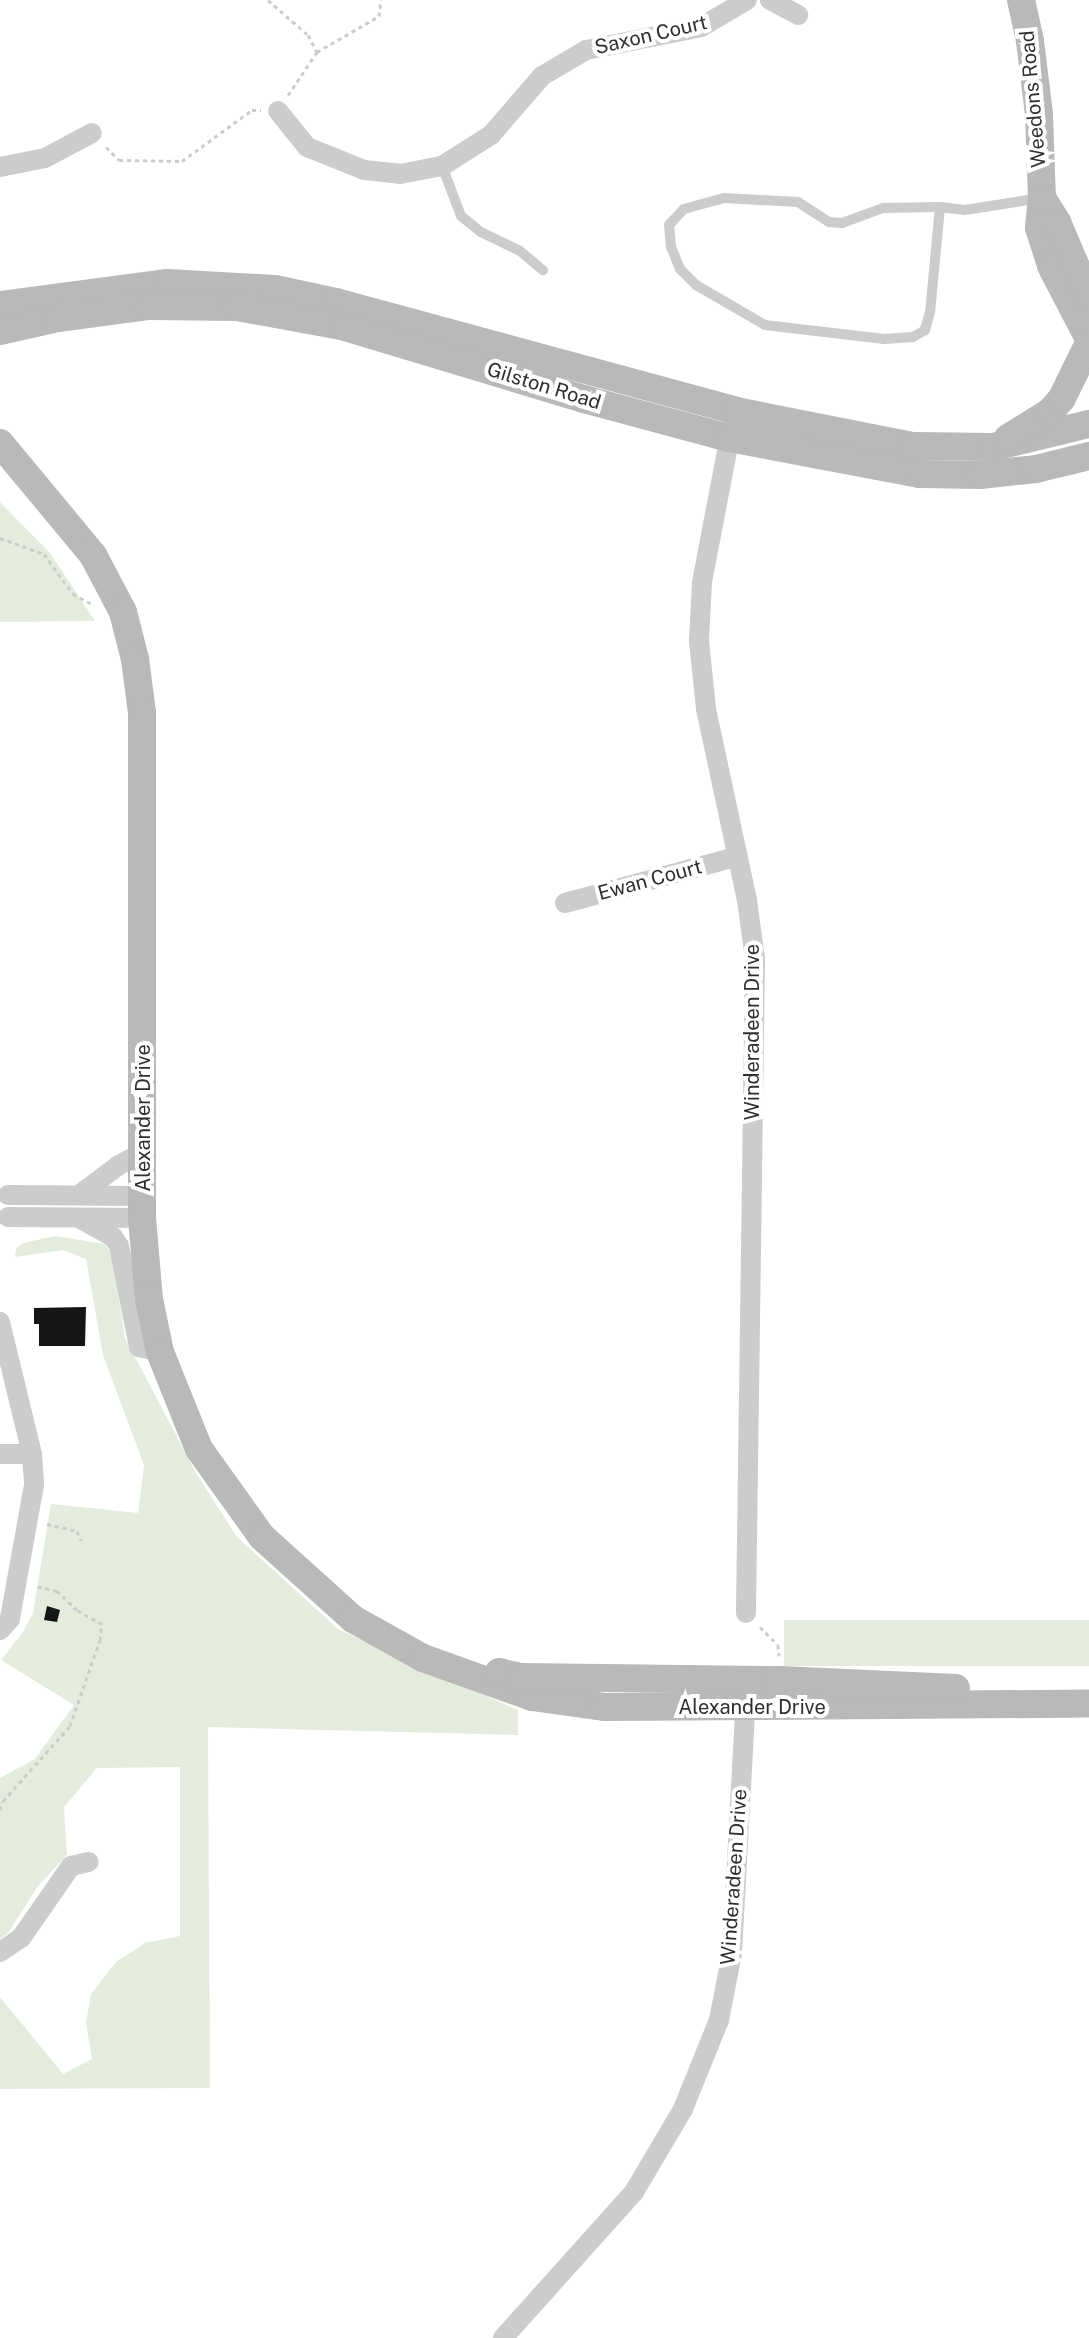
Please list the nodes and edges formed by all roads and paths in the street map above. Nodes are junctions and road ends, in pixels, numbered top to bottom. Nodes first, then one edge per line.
1 (268, 0) edge
2 (381, 0) edge
3 (747, 0) edge
4 (770, 0) edge
5 (1021, 0) edge
6 (798, 15) dead end
7 (317, 52) junction
8 (278, 111) junction
9 (92, 133) joint
10 (442, 166) junction
11 (0, 167) edge
12 (1042, 198) junction
13 (940, 207) junction
14 (543, 270) dead end
15 (1089, 297) edge
16 (0, 305) edge
17 (0, 331) edge
18 (1089, 341) edge
19 (1089, 424) edge
20 (732, 425) junction
21 (0, 443) edge
22 (993, 447) junction
23 (1089, 456) edge
24 (0, 466) edge
25 (43, 495) junction
26 (0, 538) edge
27 (123, 612) junction
28 (735, 857) junction
29 (565, 903) dead end
30 (143, 1152) junction
31 (4, 1190) edge
32 (79, 1195) junction
33 (142, 1207) junction
34 (79, 1218) junction
35 (4, 1221) edge
36 (0, 1322) edge
37 (160, 1352) junction
38 (0, 1454) edge
39 (32, 1454) junction
40 (27, 1521) junction
41 (81, 1540) dead end
42 (17, 1582) junction
43 (746, 1613) joint
44 (0, 1630) edge
45 (780, 1680) junction
46 (1089, 1693) edge
47 (746, 1694) junction
48 (1089, 1704) edge
49 (0, 1810) edge
50 (89, 1862) dead end
51 (0, 1952) edge
52 (503, 2338) edge

1 - 7 path
2 - 7 path
3 - 10 street, Saxon Court
4 - 6 street
5 - 12 main road, Weedons Road
7 - 8 path
8 - 9 path
8 - 10 street, Saxon Court
9 - 11 street
10 - 14 lane
12 - 13 lane
12 - 15 main road, Weedons Road
12 - 18 main road, Weedons Road
13 - 13 lane
16 - 20 main road, Gilston Road
17 - 20 main road, Gilston Road
18 - 22 main road
19 - 22 main road, Gilston Road
20 - 22 main road, Gilston Road
20 - 23 main road, Gilston Road
20 - 28 street, Winderadeen Drive
21 - 25 main road, Alexander Drive
24 - 25 main road, Alexander Drive
25 - 27 main road, Alexander Drive
26 - 27 path
27 - 30 main road, Alexander Drive
28 - 29 street, Ewan Court
28 - 43 street, Winderadeen Drive
30 - 32 street
30 - 33 main road, Alexander Drive
31 - 32 street
31 - 35 street
32 - 33 street
33 - 34 street
33 - 37 main road, Alexander Drive
34 - 35 street
34 - 37 street
36 - 39 street
37 - 47 main road, Alexander Drive
38 - 39 street
39 - 40 street
40 - 41 path
40 - 42 street
42 - 44 street
42 - 49 path
43 - 45 path
45 - 46 main road, Alexander Drive
45 - 47 main road, Alexander Drive
47 - 48 main road, Alexander Drive
47 - 52 street, Winderadeen Drive
50 - 51 street

